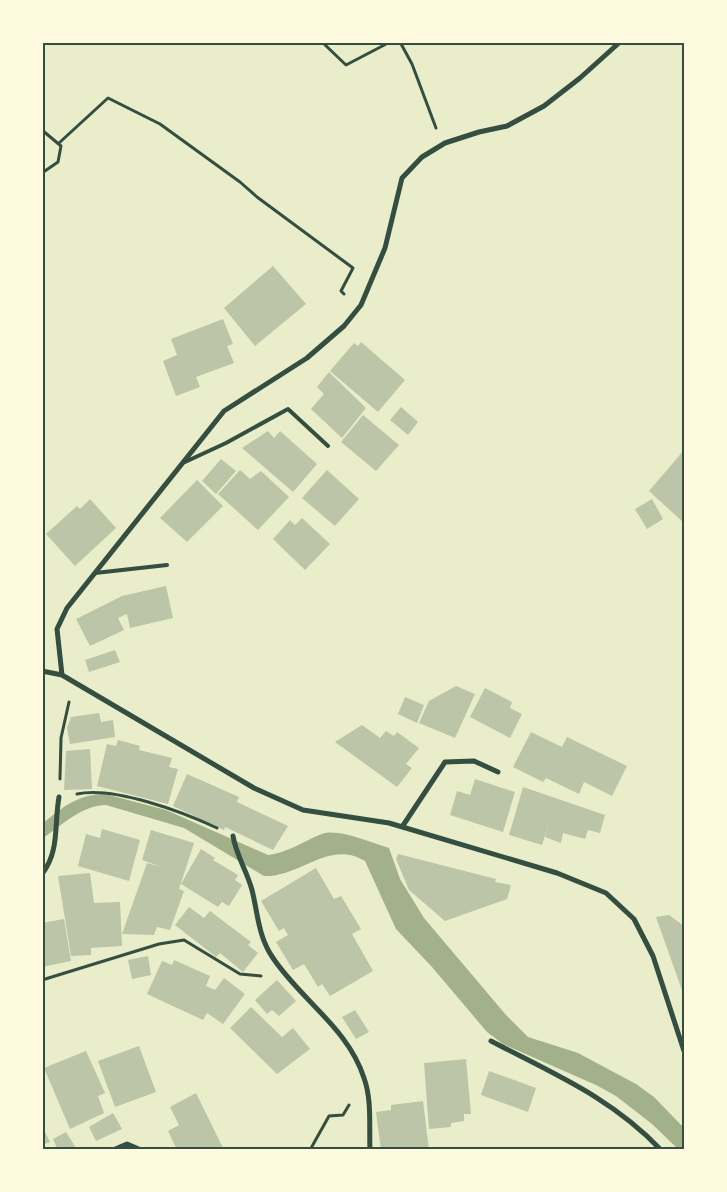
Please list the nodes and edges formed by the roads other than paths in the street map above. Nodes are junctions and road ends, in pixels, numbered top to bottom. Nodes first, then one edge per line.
1 (620, 42) edge
2 (328, 446) dead end
3 (183, 462) junction
4 (167, 565) dead end
5 (95, 573) junction
6 (42, 671) edge
7 (62, 675) junction
8 (498, 772) dead end
9 (59, 797) road end
10 (402, 826) junction
11 (233, 837) road end
12 (42, 874) edge
13 (492, 1041) dead end
14 (684, 1051) edge
15 (113, 1150) edge
16 (141, 1150) edge
17 (370, 1150) edge
18 (661, 1150) edge

1 - 3 street
2 - 3 lane
3 - 5 street
4 - 5 lane
5 - 7 street
6 - 7 street
7 - 10 street
8 - 10 street
9 - 12 street
10 - 14 street
11 - 17 street
13 - 18 street
15 - 16 street

